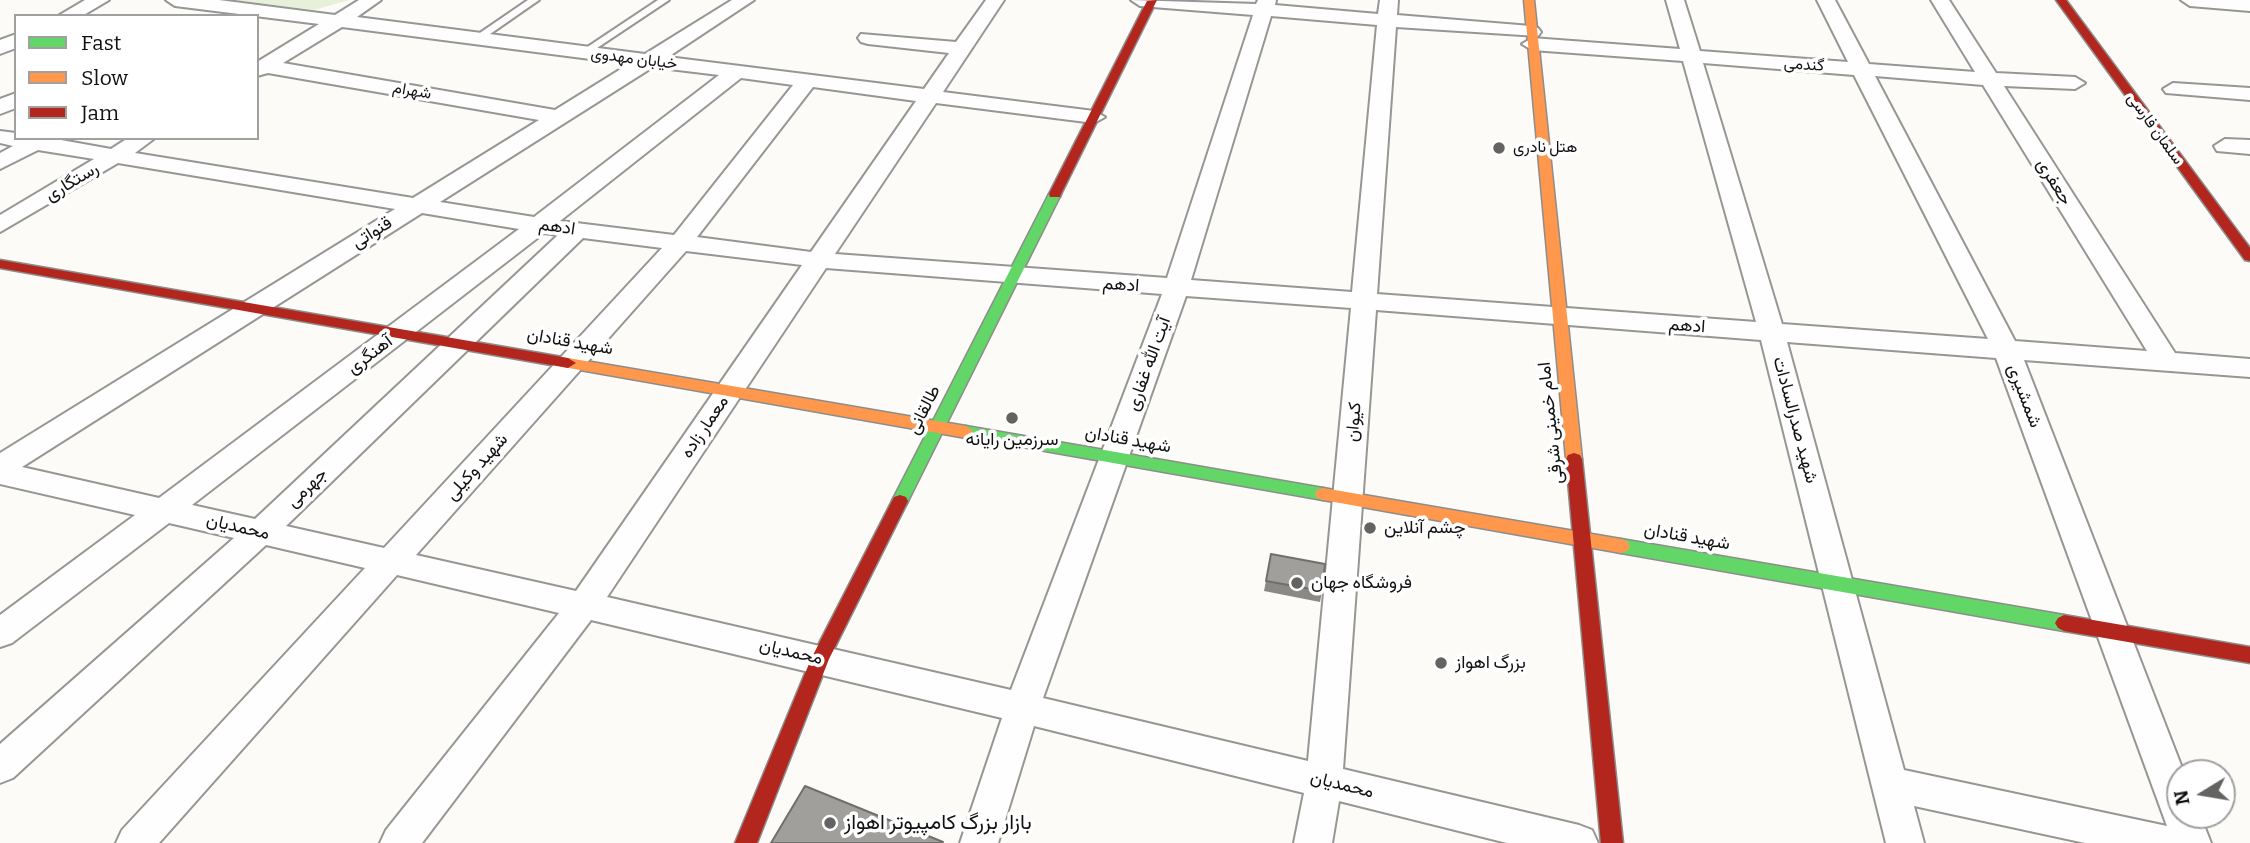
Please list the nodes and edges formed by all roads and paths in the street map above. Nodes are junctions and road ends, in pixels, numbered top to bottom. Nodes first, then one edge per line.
1 (100, 0) edge
2 (175, 0) edge
3 (372, 0) edge
4 (534, 0) edge
5 (664, 0) edge
6 (745, 0) edge
7 (995, 0) edge
8 (1149, 0) edge
9 (1529, 0) edge
10 (1675, 0) edge
11 (1826, 0) edge
12 (1940, 0) edge
13 (2062, 0) edge
14 (2190, 0) edge
15 (201, 3) junction
16 (1265, 5) edge
17 (2250, 5) edge
18 (1388, 10) edge
19 (71, 14) edge
20 (181, 14) edge
21 (261, 14) edge
22 (338, 21) junction
23 (477, 38) junction
24 (868, 38) dead end
25 (1532, 38) junction
26 (962, 48) junction
27 (585, 52) junction
28 (1690, 56) junction
29 (648, 61) junction
30 (260, 68) edge
31 (1861, 69) junction
32 (736, 72) junction
33 (1989, 79) junction
34 (807, 81) junction
35 (2076, 83) dead end
36 (2173, 89) dead end
37 (2250, 94) edge
38 (929, 96) junction
39 (560, 117) junction
40 (1094, 117) junction
41 (39, 140) edge
42 (141, 140) edge
43 (2225, 146) dead end
44 (2250, 147) edge
45 (116, 155) junction
46 (0, 162) edge
47 (418, 205) junction
48 (0, 225) edge
49 (538, 225) junction
50 (577, 230) junction
51 (679, 244) junction
52 (2250, 257) edge
53 (818, 260) junction
54 (0, 264) edge
55 (1013, 277) junction
56 (1177, 289) junction
57 (1364, 302) junction
58 (254, 307) junction
59 (1560, 316) junction
60 (401, 332) junction
61 (1772, 333) junction
62 (459, 342) junction
63 (2007, 351) junction
64 (572, 362) junction
65 (2168, 364) junction
66 (2250, 368) edge
67 (730, 390) junction
68 (938, 426) junction
69 (1114, 457) junction
70 (0, 467) edge
71 (0, 473) edge
72 (1348, 498) junction
73 (164, 510) junction
74 (261, 532) junction
75 (1582, 538) junction
76 (391, 562) junction
77 (1837, 583) junction
78 (584, 605) junction
79 (2112, 631) junction
80 (0, 634) edge
81 (2250, 655) edge
82 (820, 659) junction
83 (1022, 708) junction
84 (0, 767) edge
85 (2166, 773) edge
86 (1324, 781) junction
87 (1889, 784) junction
88 (135, 843) edge
89 (399, 843) edge
90 (746, 843) edge
91 (979, 843) edge
92 (1313, 843) edge
93 (1579, 843) edge
94 (1612, 843) edge
95 (1905, 843) edge
96 (2166, 843) edge

1 - 19 street
2 - 15 street, خیابان مهدوی
3 - 22 street
4 - 23 lane
5 - 27 lane
6 - 29 street, قنواتی
7 - 26 street, معمار زاده
8 - 16 street, گندمی
8 - 40 street, طالقانی
9 - 25 street, امام خمینی شرقی
10 - 28 street, شهید صدرالسادات
11 - 31 street, شمشیری
12 - 33 street, جعفری
13 - 52 street, سلمان فارسی
14 - 17 street
15 - 20 street
15 - 21 street, خیابان مهدوی
16 - 18 street, گندمی
16 - 56 street, آیت الله غفاری
18 - 25 street, گندمی
18 - 57 street, کیوان
21 - 22 street, خیابان مهدوی
22 - 23 street, خیابان مهدوی
22 - 30 street
23 - 27 street, خیابان مهدوی
24 - 26 street
25 - 28 street, گندمی
25 - 59 street, امام خمینی شرقی
26 - 38 street, معمار زاده
27 - 29 street, خیابان مهدوی
28 - 31 street, گندمی
28 - 61 street, شهید صدرالسادات
29 - 32 street, خیابان مهدوی
29 - 39 street, قنواتی
30 - 39 street, شهرام
31 - 33 street, گندمی
31 - 63 street, شمشیری
32 - 34 street, خیابان مهدوی
32 - 49 street, آهنگری
33 - 35 street, گندمی
33 - 65 street, جعفری
34 - 38 street, خیابان مهدوی
34 - 51 street, شهید وکیلی
36 - 37 street
38 - 40 street, خیابان مهدوی
38 - 53 street, معمار زاده
39 - 47 street, قنواتی
40 - 55 street, طالقانی
41 - 45 street, ادهم
41 - 46 street
42 - 45 street, رستگاری
43 - 44 street
45 - 47 street, ادهم
45 - 48 street, رستگاری
47 - 49 street, ادهم
47 - 58 street, قنواتی
49 - 50 street, ادهم
49 - 60 street, آهنگری
50 - 51 street, ادهم
50 - 62 street, جهرمی
51 - 53 street, ادهم
51 - 64 street, شهید وکیلی
53 - 55 street, ادهم
53 - 67 street, معمار زاده
54 - 58 street, شهید قنادان
55 - 56 street, ادهم
55 - 68 street, طالقانی
56 - 57 street, ادهم
56 - 69 street, آیت الله غفاری
57 - 59 street, ادهم
57 - 72 street, کیوان
58 - 60 street, شهید قنادان
58 - 70 street, قنواتی
59 - 61 street, ادهم
59 - 75 street, امام خمینی شرقی
60 - 62 street, شهید قنادان
60 - 73 street, آهنگری
61 - 63 street, ادهم
61 - 77 street, شهید صدرالسادات
62 - 64 street, شهید قنادان
62 - 74 street, جهرمی
63 - 65 street, ادهم
63 - 79 street, شمشیری
64 - 67 street, شهید قنادان
64 - 76 street, شهید وکیلی
65 - 66 street, ادهم
67 - 68 street, شهید قنادان
67 - 78 street, معمار زاده
68 - 69 street, شهید قنادان
68 - 82 street, طالقانی
69 - 72 street, شهید قنادان
69 - 83 street, آیت الله غفاری
71 - 73 street, محمدیان
72 - 75 street, شهید قنادان
72 - 86 street, کیوان
73 - 74 street, محمدیان
73 - 80 street, آهنگری
74 - 76 street, محمدیان
74 - 84 street, جهرمی
75 - 77 street, شهید قنادان
75 - 94 street, امام خمینی شرقی
76 - 78 street, محمدیان
76 - 88 street, شهید وکیلی
77 - 79 street, شهید قنادان
77 - 87 street, شهید صدرالسادات
78 - 82 street, محمدیان
78 - 89 street, معمار زاده
79 - 81 street, شهید قنادان
79 - 85 street, شمشیری
82 - 83 street, محمدیان
82 - 90 street, طالقانی
83 - 86 street, محمدیان
83 - 91 street, آیت الله غفاری
86 - 92 street, کیوان
86 - 93 street, محمدیان
87 - 95 street, شهید صدرالسادات
87 - 96 street

